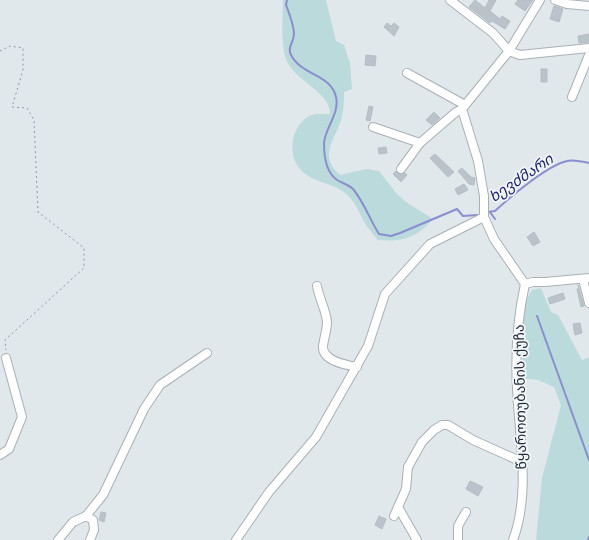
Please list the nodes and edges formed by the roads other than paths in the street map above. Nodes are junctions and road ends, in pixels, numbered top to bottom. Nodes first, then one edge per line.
1 (450, 0) edge
2 (540, 0) edge
3 (555, 0) edge
4 (589, 6) edge
5 (509, 51) junction
6 (588, 51) edge
7 (407, 73) dead end
8 (572, 97) dead end
9 (464, 107) junction
10 (373, 127) dead end
11 (420, 143) junction
12 (401, 169) dead end
13 (484, 217) junction
14 (586, 279) edge
15 (525, 284) junction
16 (317, 286) dead end
17 (589, 303) edge
18 (207, 353) dead end
19 (6, 358) road end
20 (357, 367) junction
21 (0, 455) edge
22 (522, 462) junction
23 (398, 507) junction
24 (466, 512) dead end
25 (86, 516) junction
26 (394, 516) dead end
27 (416, 539) edge
28 (58, 540) edge
29 (90, 540) edge
30 (236, 540) edge
31 (458, 540) edge
32 (513, 540) edge

1 - 5 street
2 - 5 street
3 - 4 street
5 - 6 street
5 - 9 street
6 - 8 street
7 - 9 street
9 - 11 street
9 - 13 street
10 - 11 street
11 - 12 street
13 - 15 street
13 - 20 street
14 - 15 street
14 - 17 street
15 - 22 street, წყაროთუბანის ქუჩა
16 - 20 street
18 - 25 street
19 - 21 street
20 - 30 street
22 - 23 street
22 - 32 street, წყაროთუბანის ქუჩა
23 - 26 street
23 - 27 street
24 - 31 street
25 - 28 street
25 - 29 street

